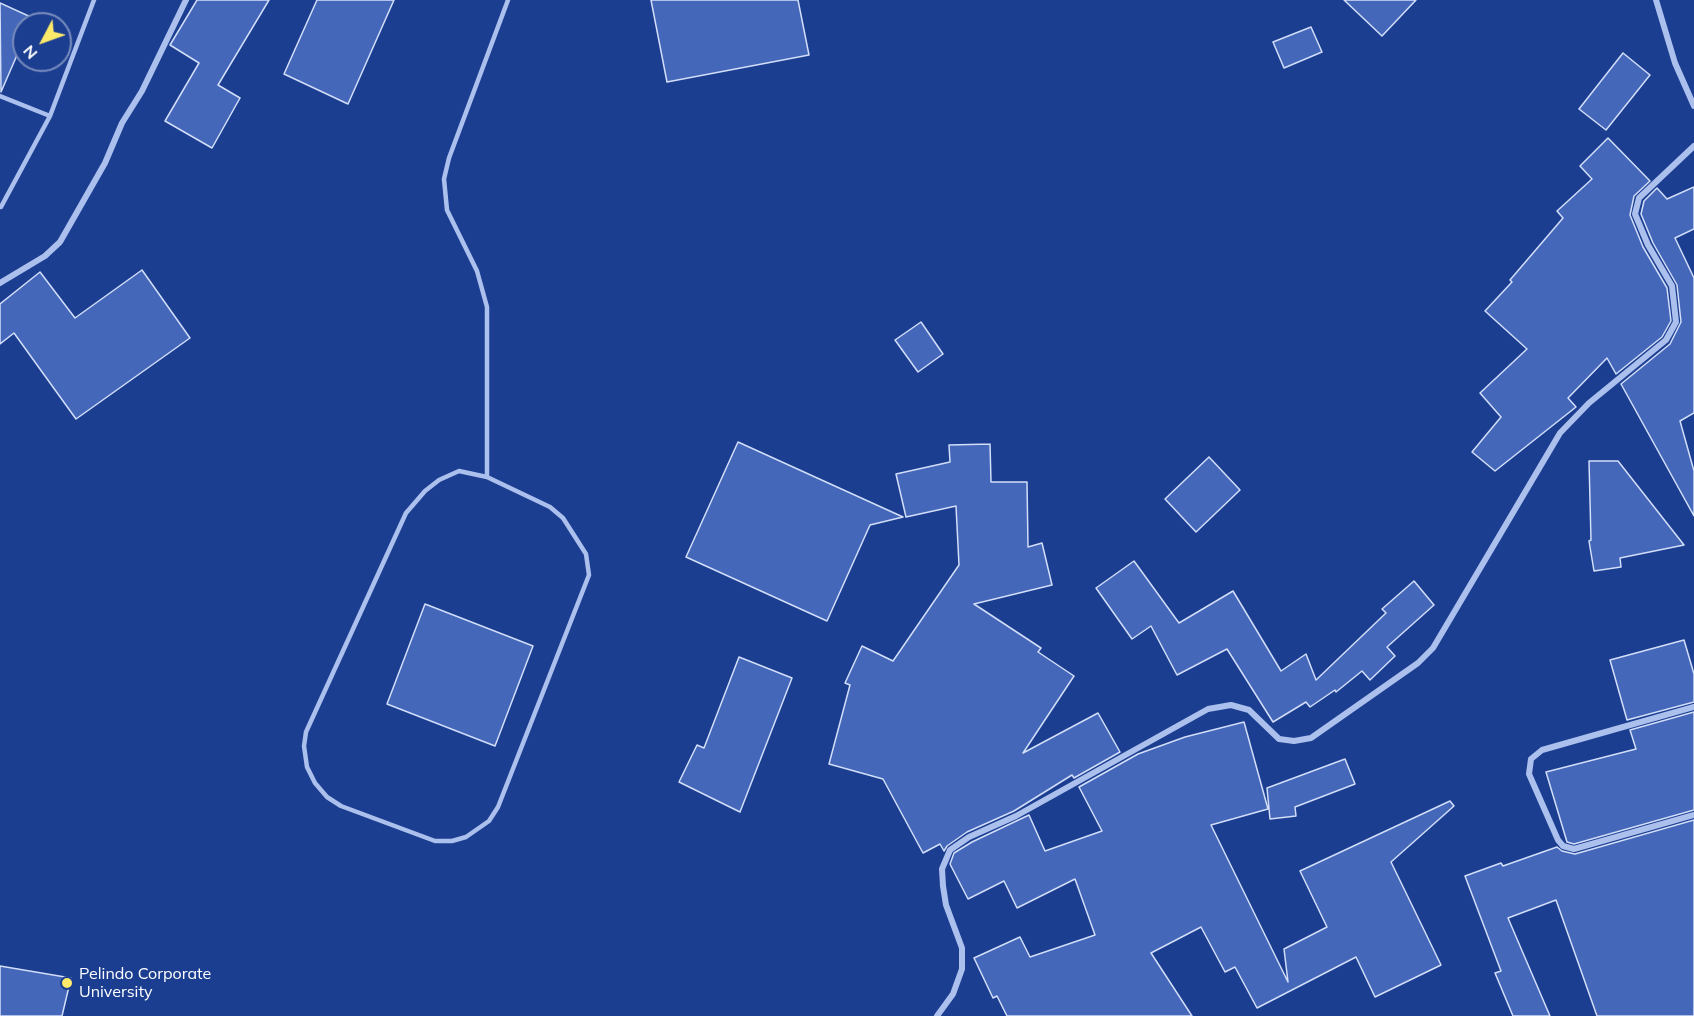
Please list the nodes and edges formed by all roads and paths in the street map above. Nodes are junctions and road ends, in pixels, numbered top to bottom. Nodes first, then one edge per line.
1 (94, 0) edge
2 (186, 0) edge
3 (508, 0) edge
4 (1656, 0) edge
5 (0, 96) edge
6 (1694, 106) edge
7 (50, 116) junction
8 (1694, 146) edge
9 (1, 207) edge
10 (0, 283) edge
11 (487, 477) junction
12 (1694, 707) edge
13 (1694, 814) edge
14 (937, 1016) edge

1 - 7 lane
2 - 10 street
3 - 11 lane
4 - 6 street
5 - 7 lane
7 - 9 lane
8 - 14 street
11 - 11 lane
12 - 13 street

